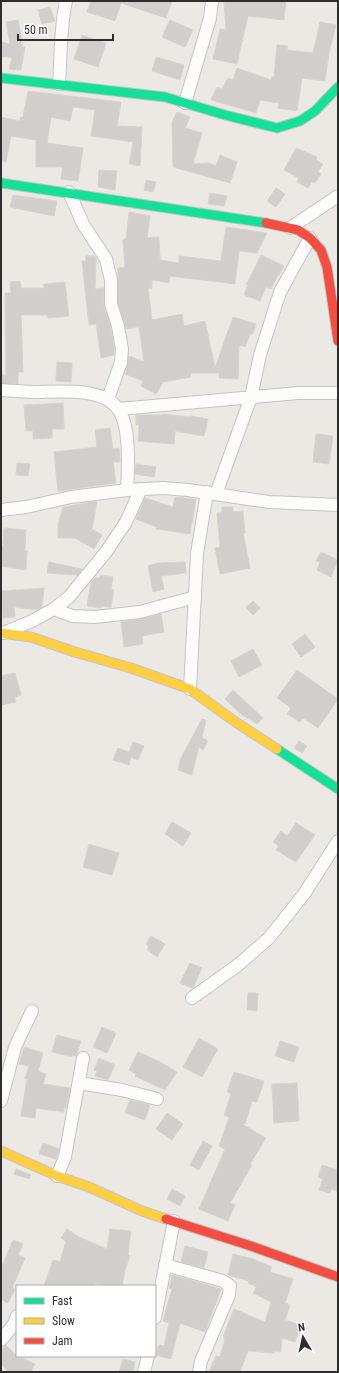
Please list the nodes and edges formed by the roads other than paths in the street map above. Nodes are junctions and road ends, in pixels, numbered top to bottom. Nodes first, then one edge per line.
1 (66, 1) edge
2 (212, 1) edge
3 (1, 78) edge
4 (59, 84) junction
5 (338, 87) edge
6 (185, 103) junction
7 (1, 182) edge
8 (69, 192) junction
9 (338, 196) edge
10 (290, 228) junction
11 (310, 238) junction
12 (338, 341) edge
13 (1, 390) edge
14 (338, 393) edge
15 (251, 397) junction
16 (108, 399) junction
17 (119, 409) junction
18 (141, 489) junction
19 (127, 490) junction
20 (211, 493) junction
21 (338, 505) edge
22 (1, 510) edge
23 (195, 597) junction
24 (54, 610) junction
25 (2, 633) edge
26 (190, 689) junction
27 (338, 789) edge
28 (338, 841) edge
29 (192, 998) dead end
30 (32, 1012) dead end
31 (83, 1058) dead end
32 (6, 1064) edge
33 (79, 1083) junction
34 (157, 1099) dead end
35 (1, 1101) edge
36 (1, 1151) edge
37 (57, 1176) junction
38 (174, 1221) junction
39 (164, 1265) junction
40 (337, 1275) edge
41 (156, 1312) edge
42 (16, 1319) edge
43 (1, 1340) edge
44 (148, 1357) edge
45 (144, 1372) edge
46 (199, 1372) edge

1 - 4 street
2 - 6 street
3 - 4 street
4 - 6 street
5 - 6 street
7 - 8 street
8 - 10 street
8 - 16 street
9 - 10 street
10 - 11 street
11 - 12 street
11 - 15 street
13 - 16 street
14 - 15 street
15 - 17 street
15 - 20 street
16 - 17 street
17 - 19 street
18 - 19 street
18 - 20 street
18 - 24 street
19 - 22 street
20 - 21 street
20 - 23 street
23 - 24 street
23 - 26 street
24 - 25 street
25 - 26 street
26 - 27 street
28 - 29 street
30 - 32 street
31 - 33 street
32 - 35 street
33 - 34 street
33 - 37 street
36 - 37 street
37 - 38 street
38 - 39 street
38 - 40 street
39 - 41 street
39 - 46 street
42 - 43 street
44 - 45 street

